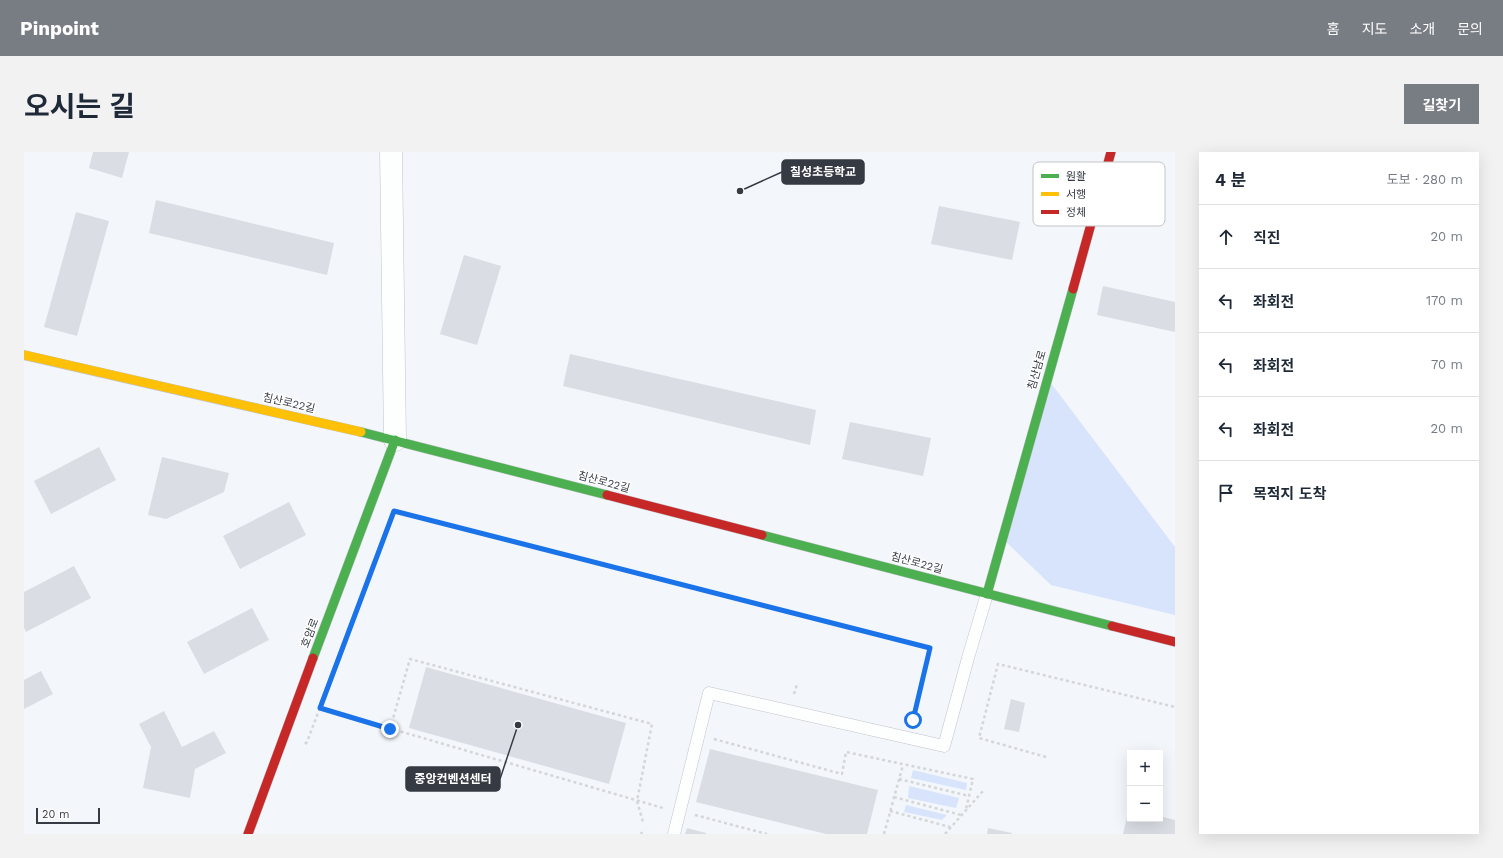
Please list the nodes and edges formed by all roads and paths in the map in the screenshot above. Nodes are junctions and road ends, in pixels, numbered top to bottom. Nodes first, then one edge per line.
1 (391, 152) edge
2 (1111, 152) edge
3 (1108, 162) edge
4 (1090, 226) edge
5 (24, 355) edge
6 (395, 440) junction
7 (987, 594) junction
8 (1175, 642) edge
9 (797, 684) dead end
10 (801, 695) dead end
11 (1175, 707) edge
12 (320, 708) junction
13 (906, 719) dead end
14 (390, 729) junction
15 (707, 737) dead end
16 (303, 746) dead end
17 (1046, 757) dead end
18 (902, 765) junction
19 (899, 779) junction
20 (983, 791) dead end
21 (969, 796) junction
22 (894, 797) junction
23 (637, 801) junction
24 (966, 809) junction
25 (668, 810) dead end
26 (890, 811) junction
27 (689, 814) dead end
28 (961, 815) junction
29 (643, 822) dead end
30 (950, 827) junction
31 (248, 834) edge
32 (674, 834) edge
33 (767, 834) edge
34 (884, 834) edge
35 (945, 834) edge

1 - 6 street
2 - 3 street, 침산남로
4 - 7 street, 침산남로
5 - 6 street, 침산로22길
6 - 7 street, 침산로22길
6 - 31 street, 호암로
7 - 8 street, 침산로22길
7 - 32 lane
9 - 10 path
11 - 17 path
12 - 13 path
12 - 14 path
12 - 16 path
14 - 23 path
14 - 23 path
15 - 18 path
18 - 19 path
18 - 21 path
19 - 21 path
19 - 22 path
20 - 24 path
21 - 24 path
22 - 26 path
22 - 28 path
23 - 25 path
23 - 29 path
24 - 28 path
26 - 30 path
26 - 34 path
27 - 33 path
28 - 30 path
30 - 35 path

